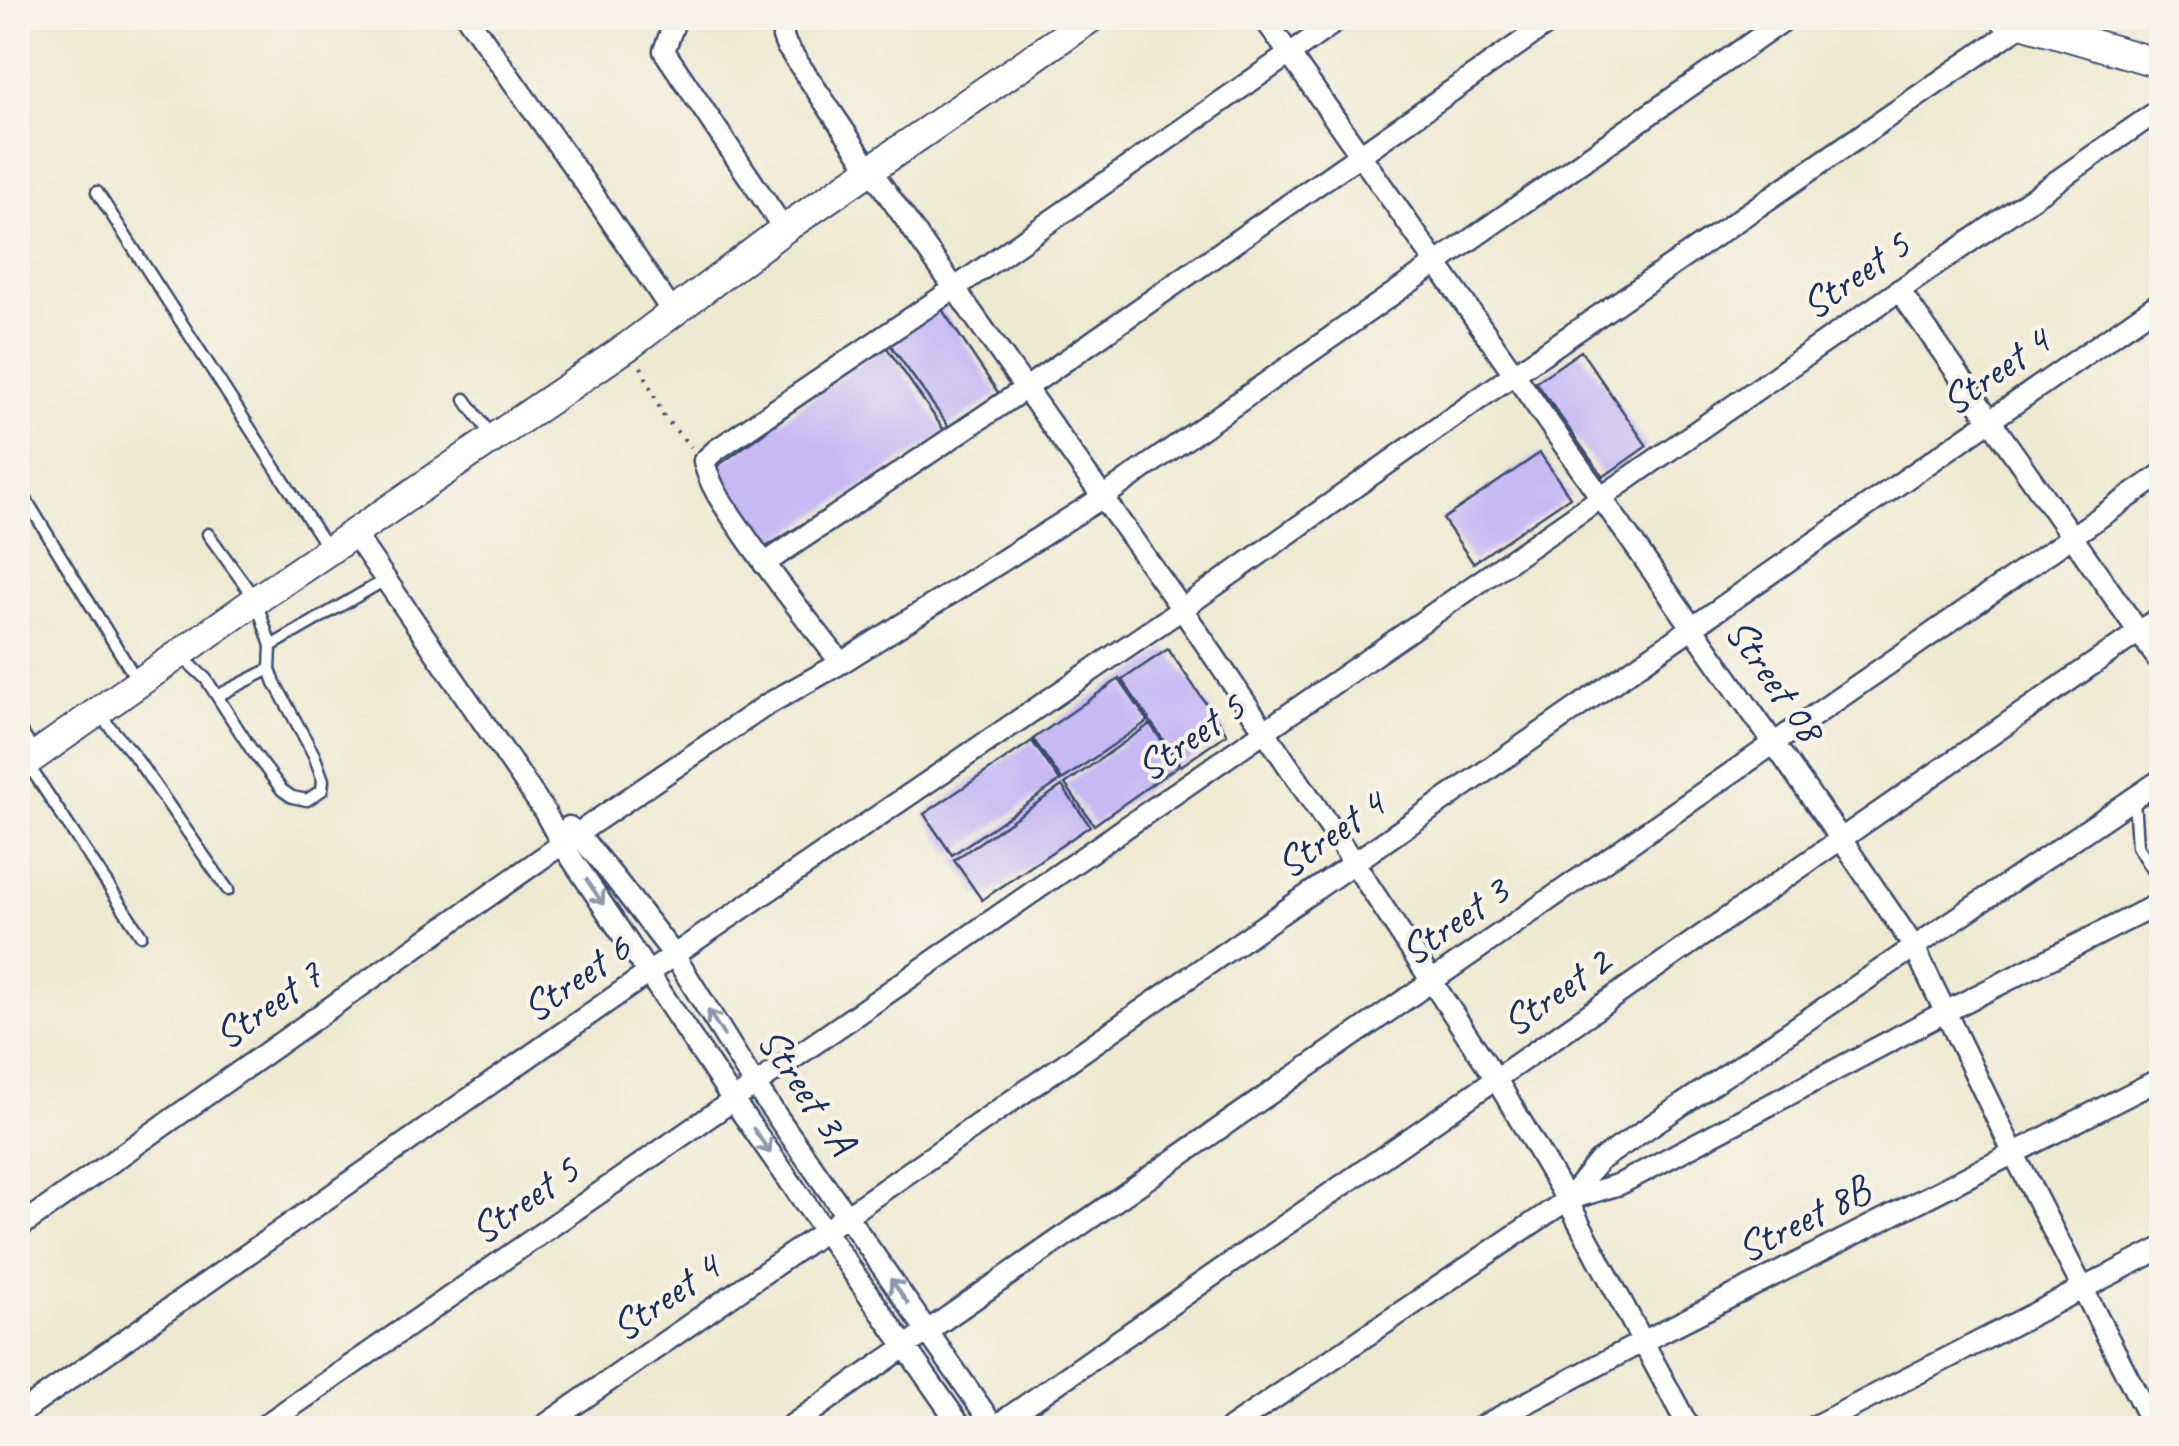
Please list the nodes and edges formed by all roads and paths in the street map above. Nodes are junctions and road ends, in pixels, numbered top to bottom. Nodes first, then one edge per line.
1 (468, 18) edge
2 (676, 18) edge
3 (783, 18) edge
4 (1092, 18) edge
5 (1264, 18) edge
6 (1340, 18) edge
7 (1556, 18) edge
8 (1788, 18) edge
9 (2014, 21) edge
10 (1289, 54) junction
11 (2162, 64) edge
12 (2162, 108) edge
13 (1360, 154) junction
14 (870, 169) junction
15 (96, 192) dead end
16 (784, 230) junction
17 (1436, 263) junction
18 (955, 288) junction
19 (1899, 290) junction
20 (2162, 301) edge
21 (673, 313) junction
22 (630, 345) junction
23 (1514, 374) junction
24 (1026, 388) junction
25 (465, 399) dead end
26 (1991, 420) junction
27 (494, 439) junction
28 (704, 461) junction
29 (2162, 474) edge
30 (22, 493) dead end
31 (1102, 496) junction
32 (1601, 498) junction
33 (208, 534) dead end
34 (354, 535) junction
35 (2072, 537) junction
36 (330, 551) junction
37 (764, 564) junction
38 (386, 579) junction
39 (256, 600) junction
40 (1182, 609) junction
41 (2162, 616) edge
42 (1692, 627) junction
43 (2138, 632) junction
44 (271, 646) junction
45 (179, 654) junction
46 (842, 662) junction
47 (2162, 665) edge
48 (270, 668) junction
49 (139, 682) junction
50 (216, 696) junction
51 (97, 712) junction
52 (18, 728) edge
53 (1264, 731) junction
54 (1774, 744) junction
55 (27, 762) edge
56 (2162, 779) edge
57 (2134, 798) junction
58 (570, 839) junction
59 (1841, 839) junction
60 (1354, 863) junction
61 (2162, 886) edge
62 (228, 890) dead end
63 (2162, 902) edge
64 (141, 935) dead end
65 (1914, 947) junction
66 (674, 956) junction
67 (649, 973) junction
68 (1432, 982) junction
69 (1945, 1012) junction
70 (2162, 1078) edge
71 (1496, 1079) junction
72 (755, 1085) junction
73 (734, 1100) junction
74 (2014, 1154) junction
75 (1567, 1200) junction
76 (846, 1216) junction
77 (18, 1228) edge
78 (825, 1231) junction
79 (2162, 1248) edge
80 (2083, 1291) junction
81 (928, 1333) junction
82 (1644, 1342) junction
83 (906, 1348) junction
84 (18, 1415) edge
85 (2151, 1423) edge
86 (261, 1428) edge
87 (541, 1428) edge
88 (788, 1428) edge
89 (962, 1428) edge
90 (994, 1428) edge
91 (1230, 1428) edge
92 (1479, 1428) edge
93 (1689, 1428) edge
94 (1810, 1428) edge

1 - 21 street
2 - 16 street
3 - 14 street
4 - 14 street
5 - 10 street, Street 08
6 - 10 street
7 - 13 street
8 - 17 street, Street 7
9 - 11 street
9 - 23 street, Street 6
10 - 13 street, Street 08
10 - 18 street
12 - 19 street, Street 5
13 - 17 street, Street 08
13 - 24 street
14 - 16 street
14 - 18 street
15 - 36 lane
16 - 21 street
17 - 23 street, Street 08
17 - 31 street, Street 7
18 - 24 street
18 - 28 street
19 - 26 street
19 - 32 street, Street 5
20 - 26 street, Street 4
21 - 22 street
22 - 27 street
22 - 28 path
23 - 32 street, Street 08
23 - 40 street, Street 6
24 - 31 street
24 - 37 street
25 - 27 lane
26 - 35 street
26 - 42 street, Street 4
27 - 34 street
28 - 37 street
29 - 35 street, Street 3
30 - 49 lane
31 - 40 street
31 - 46 street, Street 7
32 - 42 street, Street 08
32 - 53 street, Street 5
33 - 39 lane
34 - 36 street
34 - 38 street, Street 3A
35 - 43 street
35 - 54 street, Street 3
36 - 39 street
37 - 46 street
38 - 44 lane
38 - 58 street, Street 3A
39 - 44 lane
39 - 45 street
40 - 53 street
40 - 66 street, Street 6
41 - 43 street, Street 2
42 - 54 street, Street 08
42 - 60 street, Street 4
43 - 47 street
43 - 59 street, Street 2
44 - 48 lane
45 - 49 street
45 - 50 lane
46 - 58 street, Street 7
48 - 50 lane
48 - 50 lane
49 - 51 street
51 - 55 street
51 - 62 lane
52 - 55 lane
53 - 60 street
53 - 72 street, Street 5
54 - 59 street, Street 08
54 - 68 street, Street 3
55 - 64 lane
56 - 57 street
57 - 61 lane
57 - 65 street
58 - 66 street, Street 3A
58 -> 67 street, Street 3A
58 - 77 street, Street 7
59 - 65 street, Street 08
59 - 71 street, Street 2
60 - 68 street
60 - 76 street, Street 4
63 - 69 street
65 - 69 street, Street 08
65 - 75 street
66 - 67 street, Street 6
72 -> 66 street, Street 3A
67 - 73 street, Street 3A
67 - 84 street, Street 6
68 - 71 street
68 - 81 street, Street 3
69 - 74 street, Street 08
69 - 75 street
70 - 74 street, Street 8B
71 - 75 street
71 - 90 street, Street 2
72 - 73 street, Street 5
72 - 76 street, Street 3A
73 -> 78 street, Street 3A
73 - 86 street, Street 5
74 - 80 street, Street 08
74 - 82 street, Street 8B
75 - 82 street
75 - 91 street
76 - 78 street, Street 4
81 -> 76 street, Street 3A
78 - 83 street, Street 3A
78 - 87 street, Street 4
79 - 80 street
80 - 85 street, Street 08
80 - 94 street
81 - 83 street, Street 3
81 - 90 street, Street 3A
82 - 92 street, Street 8B
82 - 93 street
83 - 88 street, Street 3
83 - 89 street, Street 3A

